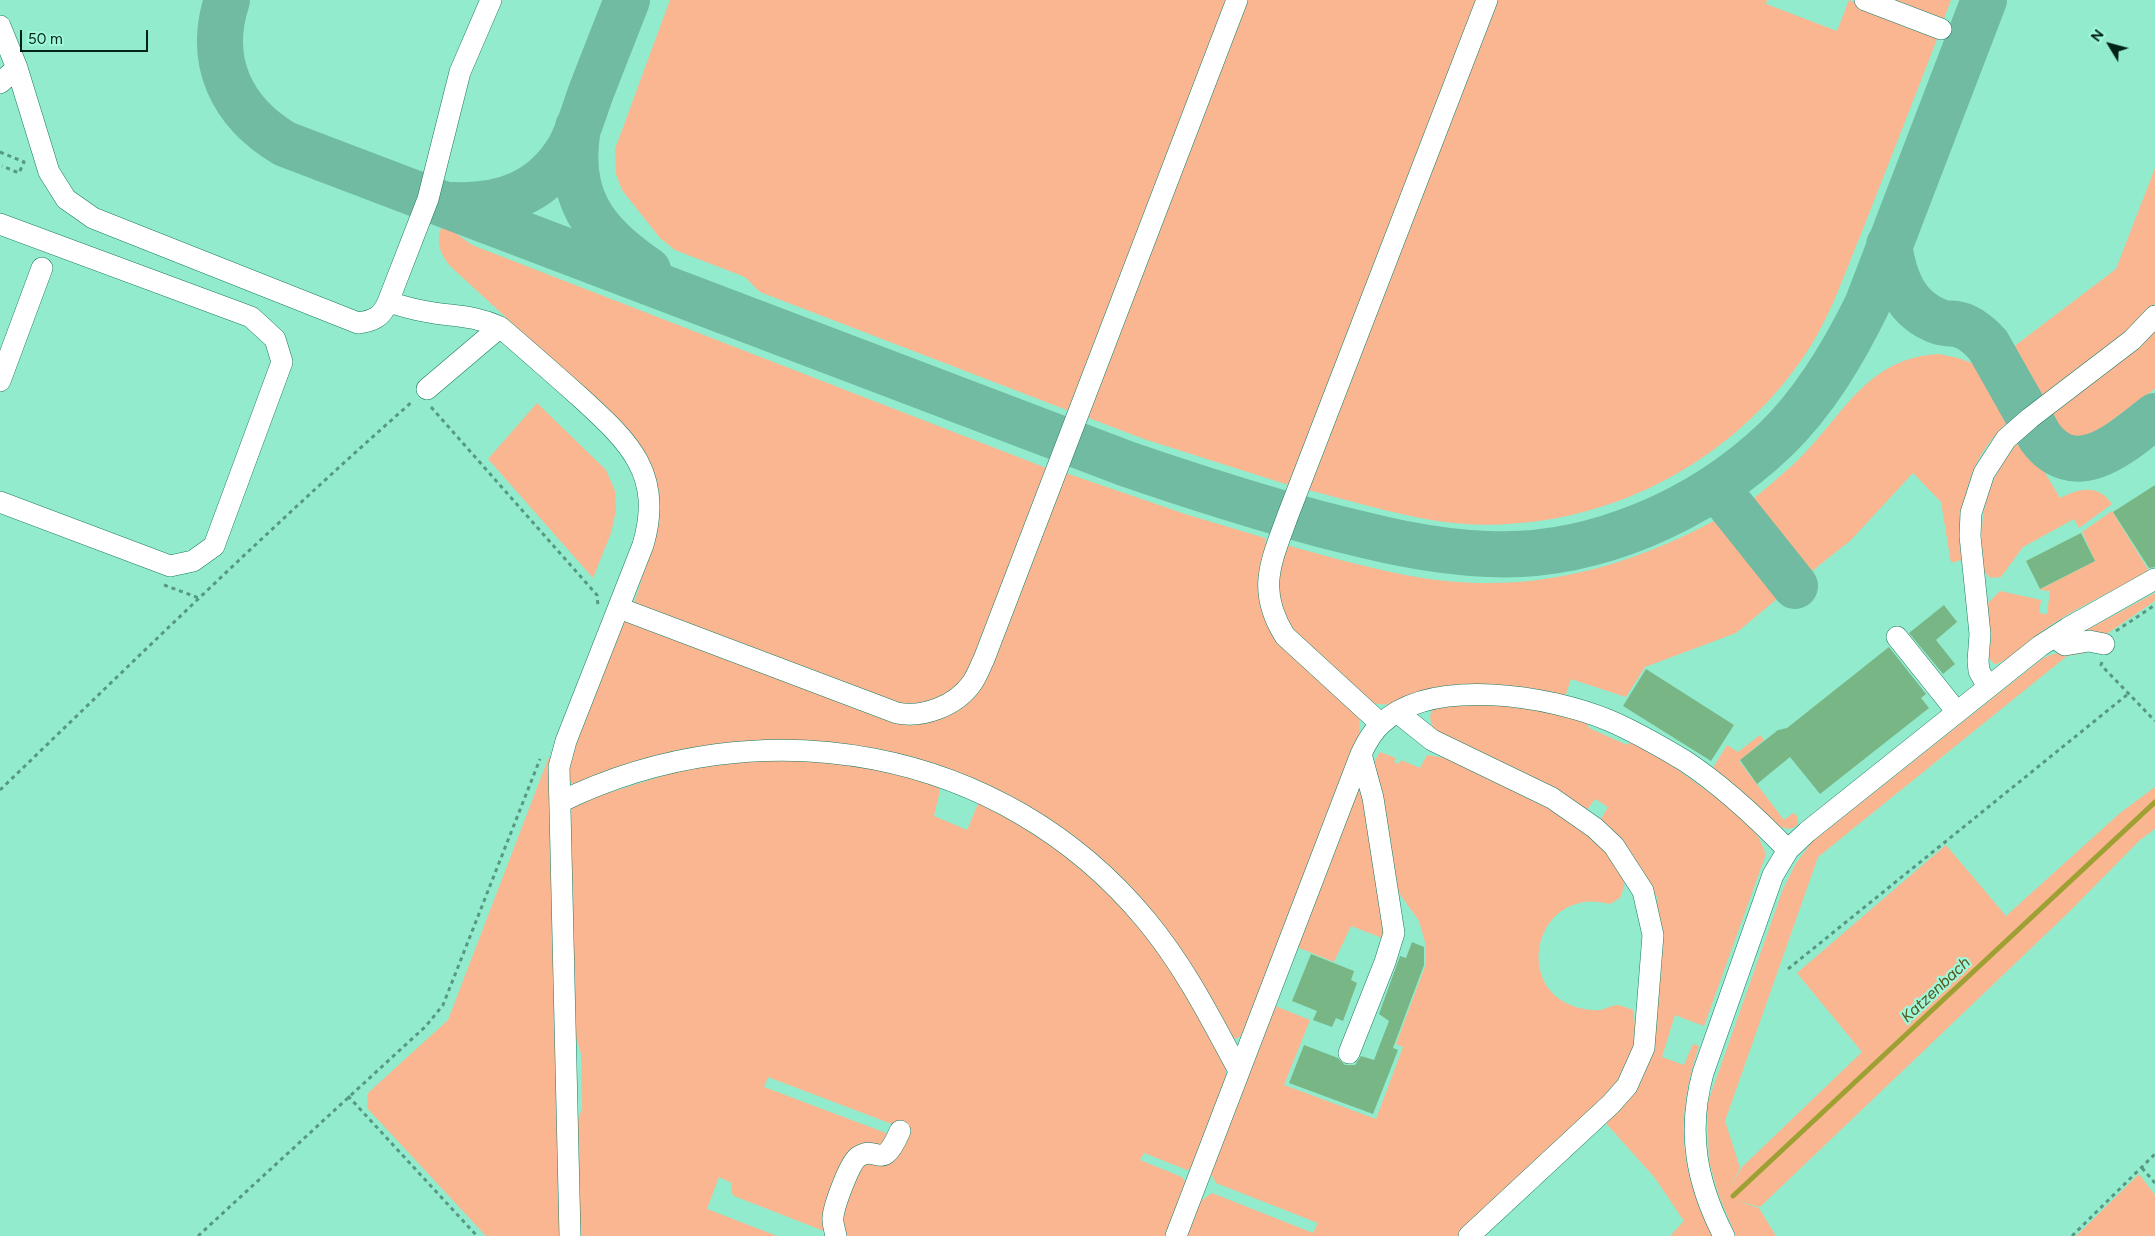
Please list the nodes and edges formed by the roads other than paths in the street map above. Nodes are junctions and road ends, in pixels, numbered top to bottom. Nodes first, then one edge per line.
1 (491, 0) edge
2 (1237, 0) edge
3 (1487, 0) edge
4 (1865, 0) edge
5 (0, 26) edge
6 (1941, 29) dead end
7 (17, 68) junction
8 (0, 83) edge
9 (0, 224) edge
10 (42, 268) dead end
11 (388, 302) junction
12 (2155, 316) edge
13 (500, 327) junction
14 (0, 381) edge
15 (424, 392) road end
16 (0, 502) edge
17 (2155, 580) edge
18 (620, 608) junction
19 (1897, 637) dead end
20 (2054, 637) junction
21 (2104, 644) road end
22 (1988, 687) junction
23 (1957, 712) junction
24 (1389, 718) junction
25 (1361, 754) junction
26 (560, 802) junction
27 (1788, 850) junction
28 (1349, 1053) dead end
29 (1239, 1072) junction
30 (900, 1131) dead end
31 (570, 1236) edge
32 (836, 1236) edge
33 (1176, 1236) edge
34 (1469, 1236) edge
35 (1724, 1236) edge

1 - 11 street
2 - 18 street
3 - 24 street
4 - 6 street
5 - 7 street
7 - 8 street
7 - 11 street
9 - 16 street
10 - 14 street
11 - 13 street
12 - 22 street
13 - 15 street
13 - 18 street
17 - 20 street
18 - 26 street
19 - 23 street
20 - 21 street
20 - 22 street
22 - 23 street
23 - 27 street
24 - 25 street
24 - 27 street
24 - 34 street
25 - 28 street
25 - 29 street
26 - 29 street
26 - 31 street
27 - 35 street
29 - 33 street
30 - 32 street

